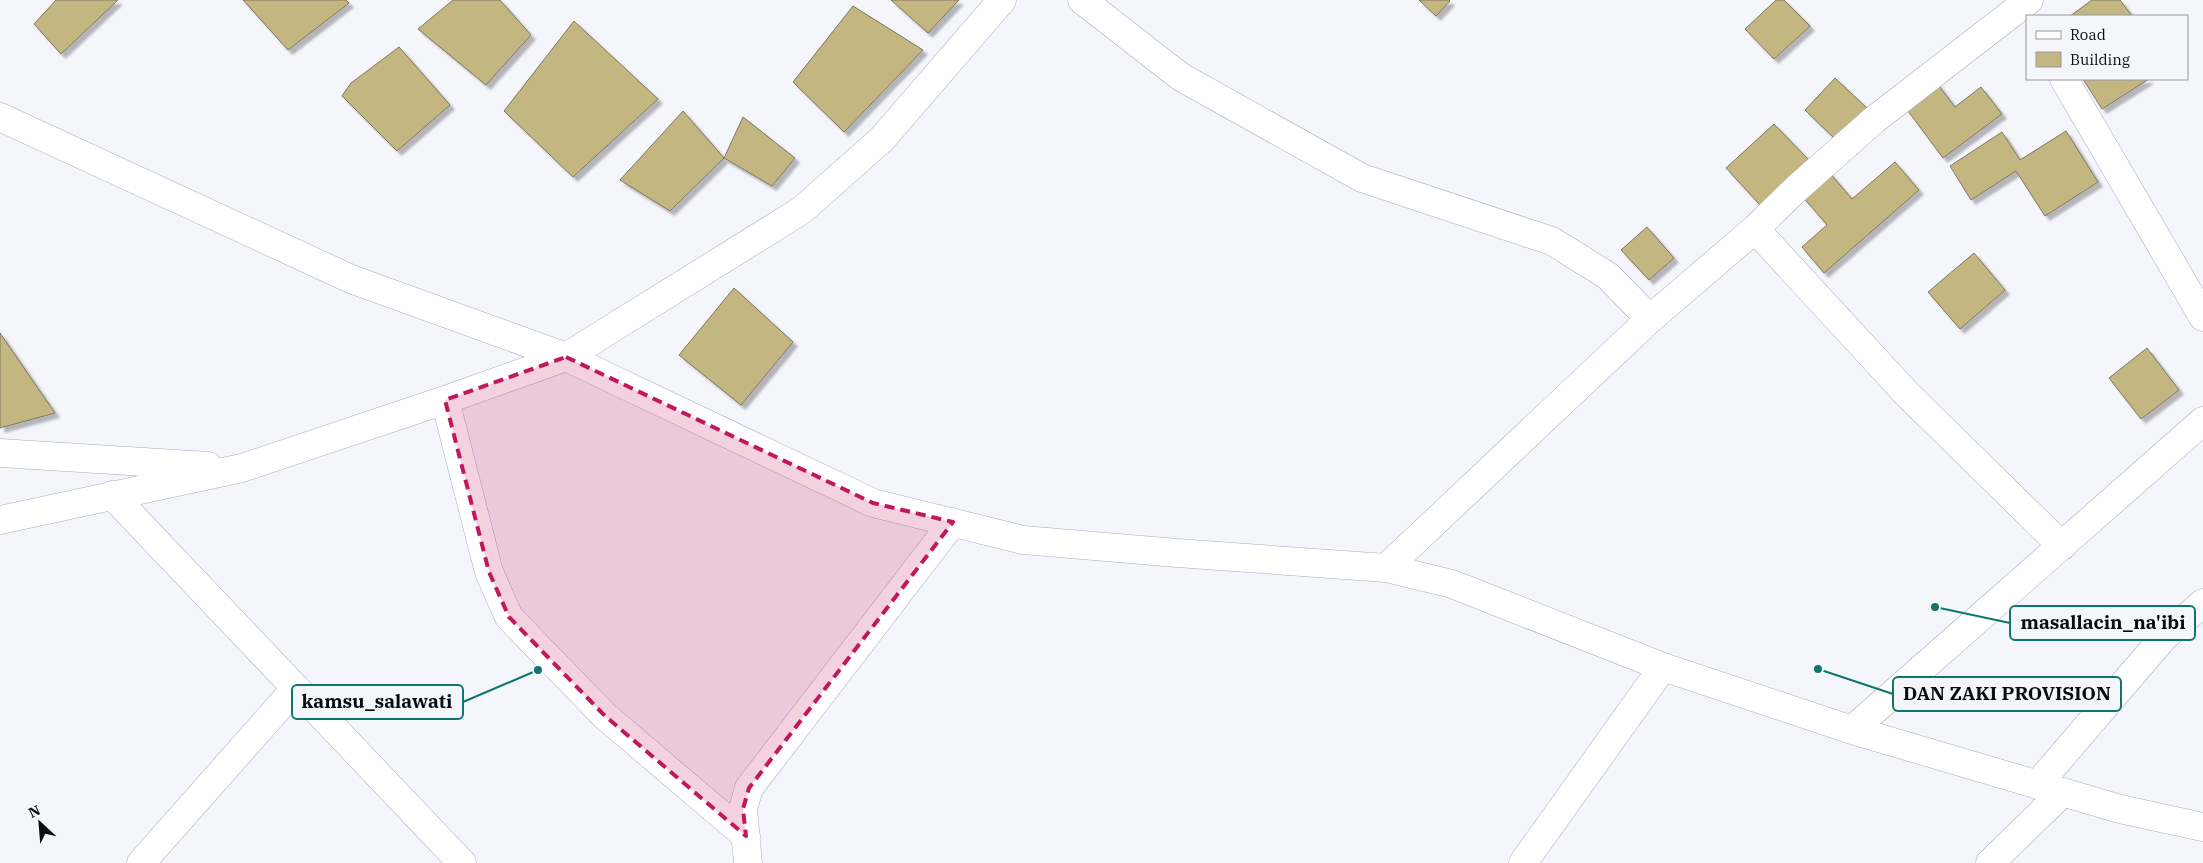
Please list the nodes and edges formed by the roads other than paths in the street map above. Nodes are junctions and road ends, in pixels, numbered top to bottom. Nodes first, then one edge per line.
1 (1002, 0) edge
2 (1082, 0) edge
3 (2024, 5) edge
4 (2065, 80) edge
5 (0, 118) edge
6 (1755, 229) junction
7 (2203, 316) edge
8 (1650, 319) junction
9 (566, 357) junction
10 (445, 400) junction
11 (2203, 421) edge
12 (1, 453) edge
13 (242, 468) junction
14 (112, 495) junction
15 (0, 520) edge
16 (953, 522) junction
17 (2062, 546) junction
18 (1386, 568) junction
19 (2203, 603) edge
20 (1663, 667) junction
21 (296, 688) junction
22 (1852, 730) junction
23 (2038, 785) junction
24 (2063, 792) junction
25 (2203, 827) edge
26 (746, 836) junction
27 (141, 863) edge
28 (462, 863) edge
29 (748, 863) edge
30 (1523, 863) edge
31 (1990, 863) edge

1 - 9 street
2 - 8 street
3 - 6 street
4 - 7 street
5 - 9 street
6 - 8 street
6 - 17 street
8 - 18 street
9 - 10 street
9 - 16 street
10 - 13 street
10 - 26 street
11 - 17 street
12 - 13 street
13 - 14 street
14 - 15 street
14 - 21 street
16 - 18 street
16 - 26 street
17 - 22 street
18 - 20 street
19 - 23 street
20 - 22 street
20 - 30 street
21 - 27 street
21 - 28 street
22 - 23 street
23 - 24 street
24 - 25 street
24 - 31 street
26 - 29 street

